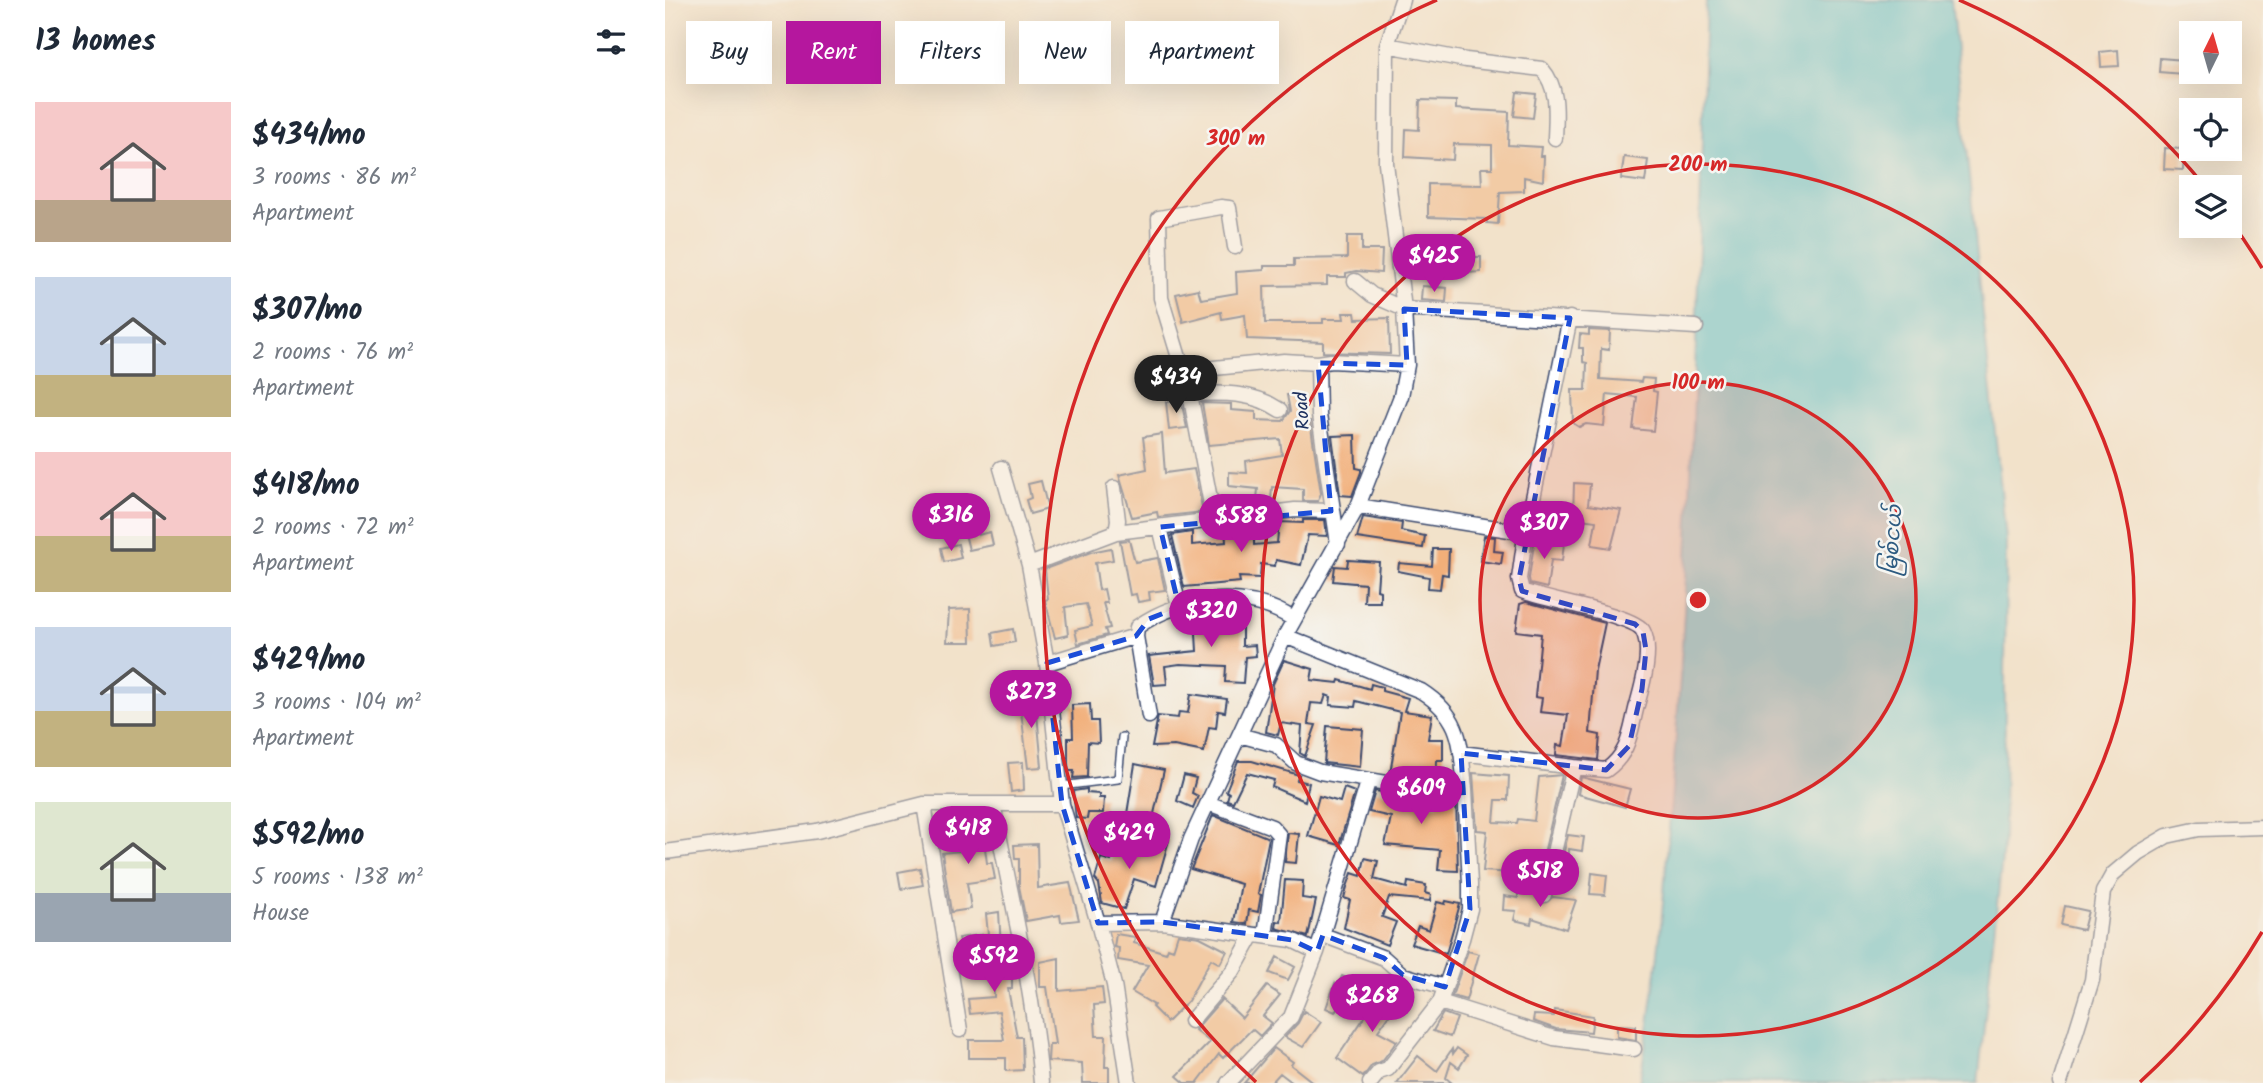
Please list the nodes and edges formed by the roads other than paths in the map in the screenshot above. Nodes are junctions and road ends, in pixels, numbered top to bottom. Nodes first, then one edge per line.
1 (1402, 0) edge
2 (1387, 45) junction
3 (1555, 138) dead end
4 (1235, 247) dead end
5 (1355, 281) dead end
6 (1404, 309) junction
7 (1570, 318) junction
8 (1696, 327) dead end
9 (1318, 363) junction
10 (1406, 365) junction
11 (1184, 371) junction
12 (1190, 394) junction
13 (1280, 410) dead end
14 (1002, 468) dead end
15 (1114, 488) dead end
16 (1358, 506) junction
17 (1331, 511) junction
18 (1214, 520) junction
19 (1160, 527) junction
20 (1116, 532) junction
21 (1525, 537) junction
22 (1338, 544) junction
23 (1029, 565) junction
24 (1179, 606) junction
25 (1293, 619) junction
26 (1136, 636) junction
27 (1285, 636) junction
28 (1047, 663) junction
29 (1149, 716) dead end
30 (1239, 735) junction
31 (1122, 737) dead end
32 (1461, 753) junction
33 (1574, 767) junction
34 (1368, 782) junction
35 (1061, 786) junction
36 (1465, 789) junction
37 (1062, 803) junction
38 (1208, 803) junction
39 (924, 804) junction
40 (993, 804) junction
41 (2263, 827) edge
42 (665, 852) edge
43 (1544, 895) dead end
44 (1162, 922) junction
45 (1098, 923) junction
46 (1259, 935) junction
47 (1323, 935) junction
48 (1317, 953) junction
49 (1445, 987) junction
50 (1440, 1002) junction
51 (1191, 1021) dead end
52 (960, 1030) dead end
53 (1634, 1049) dead end
54 (1041, 1083) edge
55 (1129, 1083) edge
56 (1228, 1083) edge
57 (1370, 1083) edge
58 (2060, 1083) edge

1 - 2 street
2 - 3 street
2 - 6 street
4 - 11 street
5 - 6 street
6 - 7 street
6 - 10 street
7 - 8 street
7 - 21 street
9 - 10 street, Road
9 - 11 street
9 - 17 street, Road
10 - 16 street
11 - 12 street
12 - 13 street
12 - 18 street
14 - 23 street
15 - 20 street
16 - 21 street
16 - 22 street
17 - 18 street
17 - 22 street, Road
18 - 19 street
19 - 20 street
19 - 24 street
20 - 23 street
21 - 33 street
22 - 25 street
23 - 28 street
24 - 25 street
24 - 26 street
25 - 27 street
26 - 28 street
26 - 29 street
27 - 30 street
27 - 32 street
28 - 35 street
30 - 34 street
30 - 38 street
31 - 35 lane
32 - 33 street
32 - 36 street
33 - 43 street
34 - 36 street
34 - 47 street
35 - 37 street
36 - 49 street
37 - 40 street
37 - 45 street
38 - 44 street
38 - 46 street
39 - 40 street
39 - 42 street
39 - 52 street
40 - 54 street
41 - 58 street
44 - 45 street
44 - 46 street
45 - 55 street
46 - 48 street
46 - 51 street
47 - 48 street
47 - 49 street
48 - 56 street
49 - 50 street
50 - 53 street
50 - 57 street

